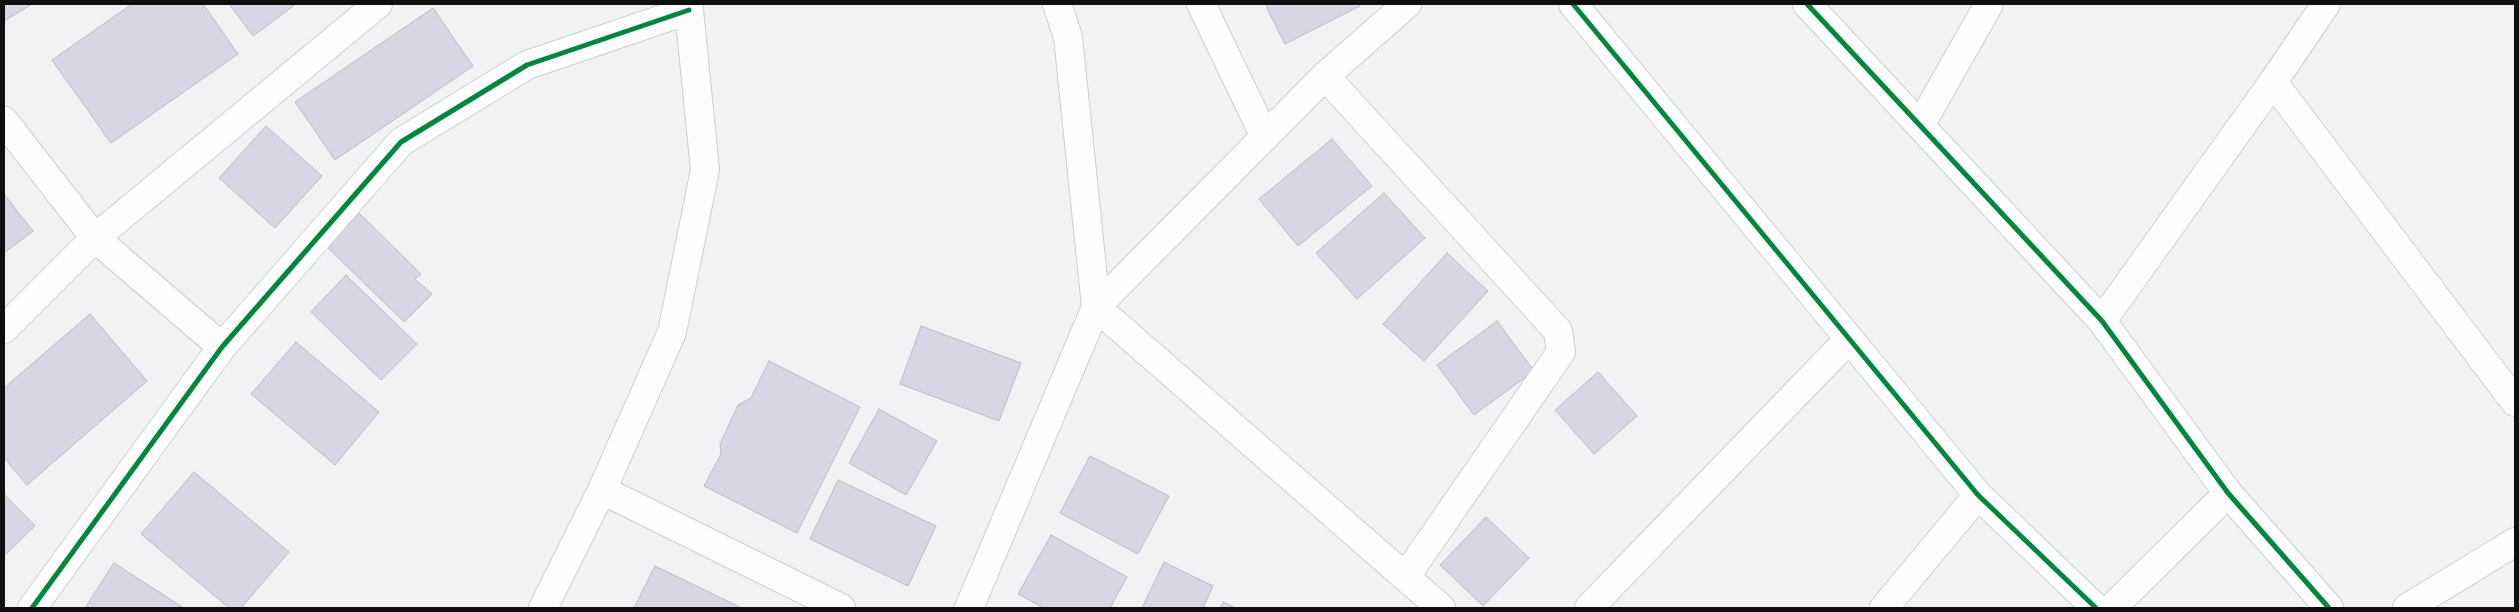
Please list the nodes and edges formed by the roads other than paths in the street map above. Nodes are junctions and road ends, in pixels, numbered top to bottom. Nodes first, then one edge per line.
1 (378, 4) edge
2 (1057, 4) edge
3 (1201, 4) edge
4 (1407, 4) edge
5 (1573, 4) edge
6 (1807, 4) edge
7 (1989, 4) edge
8 (2326, 4) edge
9 (688, 7) edge
10 (1325, 76) junction
11 (2273, 82) junction
12 (4, 121) edge
13 (1920, 124) junction
14 (1264, 137) junction
15 (95, 238) junction
16 (1096, 307) junction
17 (2102, 321) junction
18 (4, 329) edge
19 (1849, 339) junction
20 (222, 347) junction
21 (2514, 399) edge
22 (602, 490) junction
23 (2228, 493) junction
24 (1978, 495) junction
25 (2515, 542) edge
26 (1406, 576) junction
27 (32, 608) edge
28 (543, 608) edge
29 (841, 608) edge
30 (969, 608) edge
31 (1441, 608) edge
32 (1589, 608) edge
33 (1884, 608) edge
34 (2096, 608) edge
35 (2112, 608) edge
36 (2329, 608) edge
37 (2407, 608) edge

1 - 15 street
2 - 16 street
3 - 14 street
4 - 10 street
5 - 19 street
6 - 13 street
7 - 13 street
8 - 11 street
9 - 20 street
9 - 22 street
10 - 14 street
10 - 26 street
11 - 17 street
11 - 21 street
12 - 15 street
13 - 17 street
14 - 16 street
15 - 18 street
15 - 20 street
16 - 26 street
16 - 30 street
17 - 23 street
19 - 24 street
19 - 32 street
20 - 27 street
22 - 28 street
22 - 29 street
23 - 35 street
23 - 36 street
24 - 33 street
24 - 34 street
25 - 37 street
26 - 31 street

